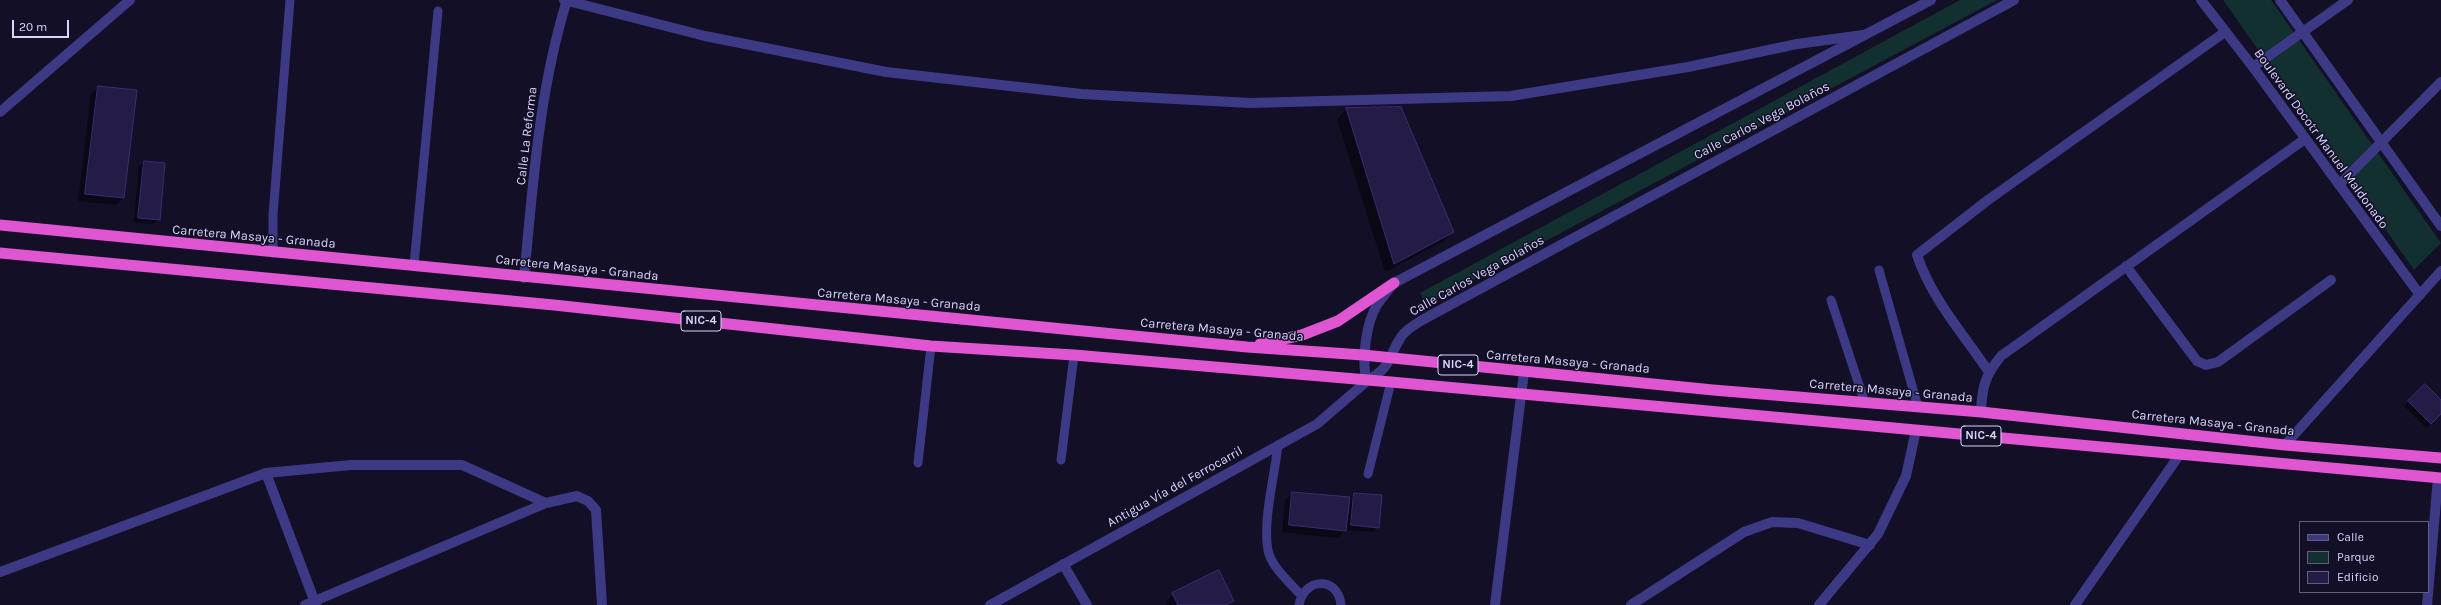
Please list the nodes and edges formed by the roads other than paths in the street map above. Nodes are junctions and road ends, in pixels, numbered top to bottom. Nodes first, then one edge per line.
1 (130, 0) edge
2 (290, 0) edge
3 (566, 0) edge
4 (1930, 0) edge
5 (2014, 0) edge
6 (2201, 0) edge
7 (2280, 0) edge
8 (2348, 0) edge
9 (438, 11) dead end
10 (2225, 32) junction
11 (2303, 33) junction
12 (1867, 34) junction
13 (2253, 67) junction
14 (2441, 82) edge
15 (0, 112) edge
16 (2305, 139) junction
17 (2381, 142) junction
18 (2339, 185) junction
19 (0, 225) edge
20 (2441, 226) edge
21 (0, 253) edge
22 (272, 253) junction
23 (414, 266) junction
24 (2126, 266) junction
25 (1879, 270) dead end
26 (2441, 271) edge
27 (524, 278) junction
28 (2331, 280) dead end
29 (1394, 283) junction
30 (2420, 295) junction
31 (1831, 300) dead end
32 (931, 346) junction
33 (1247, 347) junction
34 (1074, 355) junction
35 (1363, 356) junction
36 (1392, 358) junction
37 (1524, 372) junction
38 (1989, 372) junction
39 (1367, 381) junction
40 (1391, 382) junction
41 (1522, 394) junction
42 (1864, 403) junction
43 (1918, 407) junction
44 (1981, 412) junction
45 (1916, 430) junction
46 (1278, 445) junction
47 (2285, 445) junction
48 (2180, 454) junction
49 (2441, 458) edge
50 (1061, 460) dead end
51 (918, 464) dead end
52 (266, 473) junction
53 (1368, 474) dead end
54 (2440, 478) edge
55 (546, 503) junction
56 (1870, 545) junction
57 (1063, 564) junction
58 (0, 572) edge
59 (1301, 595) junction
60 (315, 603) edge
61 (305, 605) edge
62 (602, 605) edge
63 (990, 605) edge
64 (1087, 605) edge
65 (1299, 605) edge
66 (1341, 605) edge
67 (1495, 605) edge
68 (1631, 605) edge
69 (1819, 605) edge
70 (2075, 605) edge
71 (2428, 605) edge

1 - 15 street
2 - 22 lane
3 - 12 street
3 - 27 street, Calle La Reforma
4 - 12 street
5 - 36 street, Calle Carlos Vega Bolaños
6 - 10 street, Boulevard Docotr Manuel Maldonado
7 - 11 street
8 - 11 street
9 - 23 lane
10 - 13 street, Boulevard Docotr Manuel Maldonado
10 - 38 street
11 - 13 street
11 - 17 street
12 - 29 street
13 - 16 street, Boulevard Docotr Manuel Maldonado
14 - 17 street
16 - 18 street, Boulevard Docotr Manuel Maldonado
16 - 24 street
17 - 18 street
17 - 20 street
18 - 30 street, Boulevard Docotr Manuel Maldonado
19 - 22 highway, Carretera Masaya - Granada / NIC-4
21 - 32 highway, NIC-4
22 - 23 highway, Carretera Masaya - Granada / NIC-4
23 - 27 highway, Carretera Masaya - Granada / NIC-4
24 - 28 street
24 - 38 street
25 - 43 lane
26 - 30 street
27 - 33 highway, Carretera Masaya - Granada / NIC-4
29 - 33 highway
29 - 35 street
30 - 47 street
31 - 42 lane
32 - 34 highway, NIC-4
32 - 51 lane
33 - 35 highway, Carretera Masaya - Granada / NIC-4
34 - 39 highway, NIC-4
34 - 50 lane
35 - 36 highway, Carretera Masaya - Granada / NIC-4
35 - 39 street
36 - 37 highway, Carretera Masaya - Granada / NIC-4
36 - 39 street, Calle Carlos Vega Bolaños
37 - 41 street
37 - 42 highway, Carretera Masaya - Granada / NIC-4
38 - 44 street
39 - 40 highway, NIC-4
39 - 46 street, Antigua Vía del Ferrocarril
40 - 41 highway, NIC-4
40 - 53 lane
41 - 45 highway, NIC-4
41 - 67 street
42 - 43 highway, Carretera Masaya - Granada / NIC-4
43 - 44 highway, Carretera Masaya - Granada / NIC-4
44 - 47 highway, Carretera Masaya - Granada / NIC-4
45 - 48 highway, NIC-4
45 - 56 street
46 - 57 street, Antigua Vía del Ferrocarril
46 - 59 lane
47 - 49 highway, Carretera Masaya - Granada / NIC-4
48 - 54 highway, NIC-4
48 - 70 street
52 - 55 street
52 - 58 street
52 - 60 street
54 - 71 street
55 - 60 street
55 - 62 street
56 - 68 street
56 - 69 street
57 - 63 street, Antigua Vía del Ferrocarril
57 - 64 street
59 - 65 lane
59 - 66 lane
60 - 61 street

